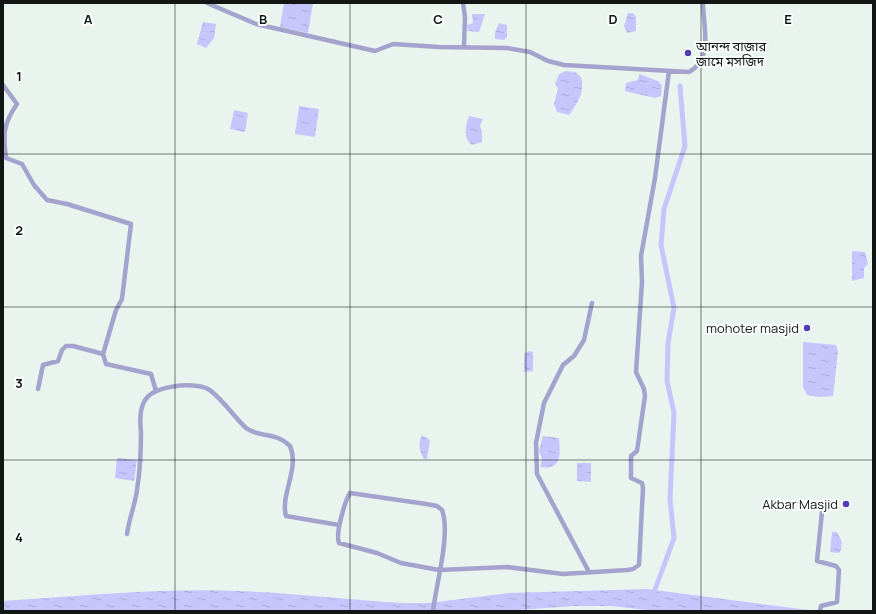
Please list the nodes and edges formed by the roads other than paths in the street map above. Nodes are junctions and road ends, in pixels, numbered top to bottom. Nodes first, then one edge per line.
1 (207, 3) edge
2 (463, 3) edge
3 (703, 3) edge
4 (464, 46) junction
5 (669, 71) junction
6 (3, 85) edge
7 (4, 154) edge
8 (592, 303) dead end
9 (103, 354) junction
10 (38, 389) dead end
11 (156, 391) junction
12 (822, 512) dead end
13 (339, 525) junction
14 (128, 534) dead end
15 (440, 570) junction
16 (589, 572) junction
17 (821, 608) edge
18 (433, 611) edge

1 - 4 street
2 - 4 street
3 - 5 street
4 - 5 street
5 - 16 street
6 - 7 street
7 - 9 street
8 - 16 street
9 - 10 street
9 - 11 street
11 - 13 street
11 - 14 street
12 - 17 street
13 - 15 street
13 - 15 street
15 - 16 street
15 - 18 street

